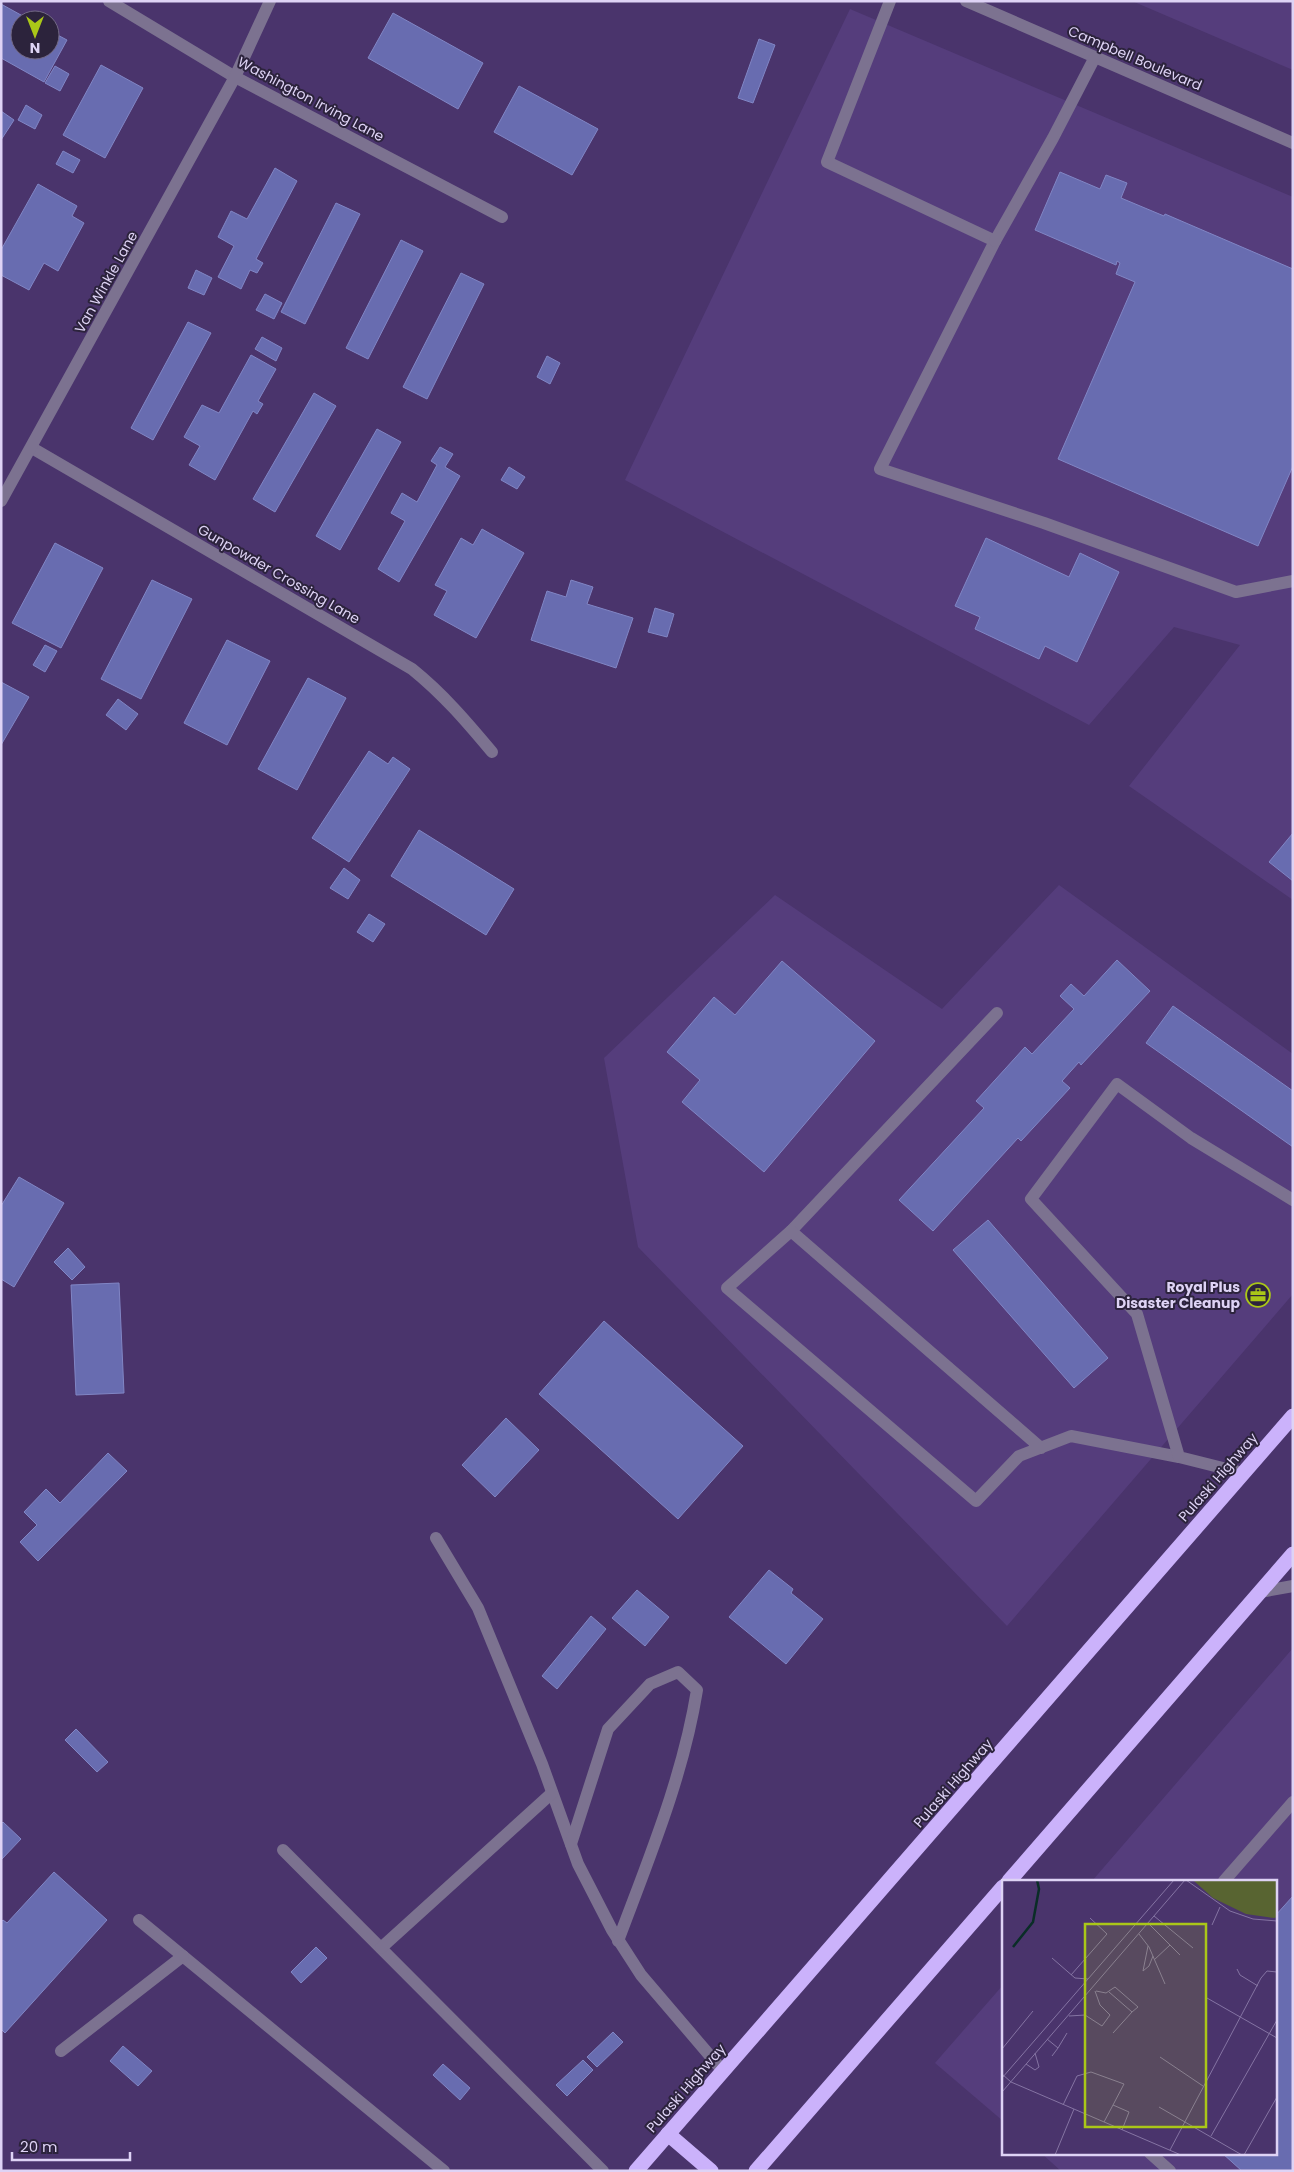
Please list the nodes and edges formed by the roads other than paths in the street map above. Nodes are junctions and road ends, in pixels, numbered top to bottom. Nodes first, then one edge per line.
1 (110, 1) edge
2 (270, 1) edge
3 (890, 1) edge
4 (966, 1) edge
5 (1095, 57) junction
6 (235, 77) junction
7 (1293, 143) edge
8 (502, 217) dead end
9 (995, 241) junction
10 (32, 448) junction
11 (1, 501) edge
12 (1293, 581) edge
13 (492, 752) dead end
14 (997, 1013) dead end
15 (1293, 1200) edge
16 (791, 1232) junction
17 (1293, 1416) edge
18 (1041, 1448) junction
19 (1179, 1458) junction
20 (1243, 1473) junction
21 (436, 1538) dead end
22 (1293, 1554) edge
23 (1293, 1586) edge
24 (1260, 1592) junction
25 (552, 1793) junction
26 (1293, 1802) edge
27 (571, 1844) junction
28 (283, 1850) dead end
29 (1009, 1880) edge
30 (1225, 1880) edge
31 (1002, 1888) edge
32 (139, 1920) dead end
33 (618, 1941) junction
34 (381, 1948) junction
35 (183, 1956) junction
36 (61, 2050) dead end
37 (723, 2071) junction
38 (668, 2134) junction
39 (1151, 2154) edge
40 (444, 2171) edge
41 (603, 2171) edge
42 (636, 2171) edge
43 (711, 2171) edge
44 (756, 2171) edge
45 (1170, 2171) edge

1 - 6 street, Washington Irving Lane
2 - 6 street, Van Winkle Lane
3 - 9 street
4 - 5 street, Campbell Boulevard
5 - 7 street, Campbell Boulevard
5 - 9 street
6 - 8 street, Washington Irving Lane
6 - 10 street, Van Winkle Lane
9 - 12 street
10 - 11 street, Van Winkle Lane
10 - 13 street, Gunpowder Crossing Lane
14 - 16 street
15 - 19 street
16 - 18 street
16 - 18 street
17 - 20 highway, Pulaski Highway
18 - 19 street
19 - 20 street
20 - 37 highway, Pulaski Highway
21 - 25 street
22 - 24 highway
23 - 24 street
24 - 29 highway
25 - 27 street
25 - 34 street
26 - 30 street
27 - 33 street
27 - 33 street
28 - 34 street
31 - 44 highway
32 - 35 street
33 - 37 street
34 - 41 street
35 - 36 street
35 - 40 street
37 - 38 highway, Pulaski Highway
38 - 42 highway, Pulaski Highway
38 - 43 highway
39 - 45 street

